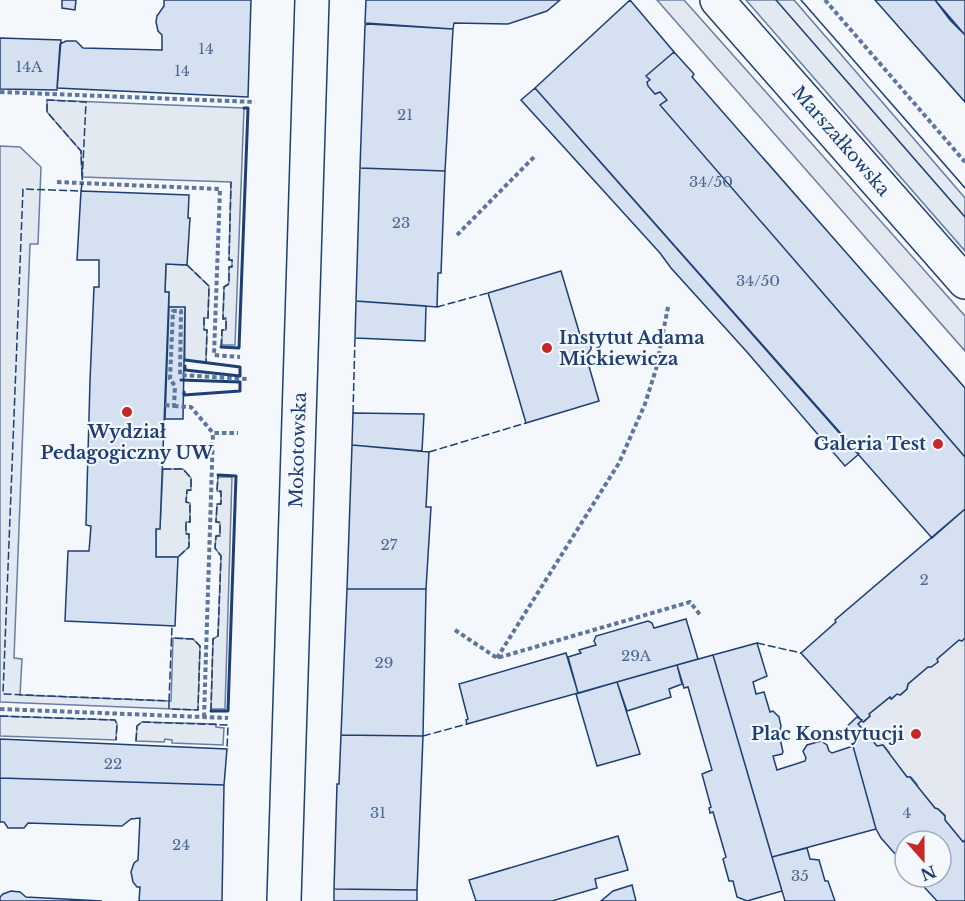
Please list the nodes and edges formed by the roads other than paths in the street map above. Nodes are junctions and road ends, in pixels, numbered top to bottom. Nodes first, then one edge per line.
1 (312, 0) edge
2 (717, 0) edge
3 (965, 282) edge
4 (284, 901) edge

1 - 4 street, Mokotowska
2 - 3 street, Marszałkowska

